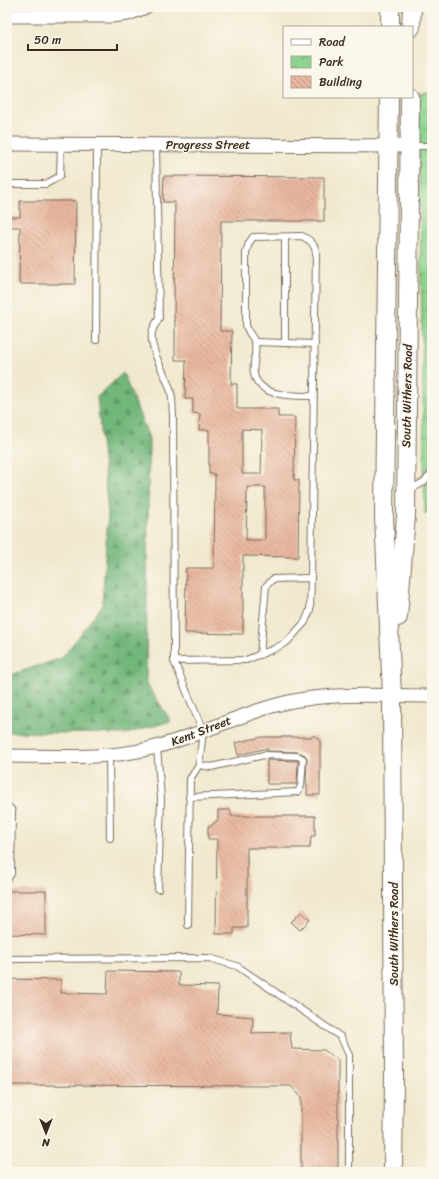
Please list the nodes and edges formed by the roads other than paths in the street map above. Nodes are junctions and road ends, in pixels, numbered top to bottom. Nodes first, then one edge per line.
1 (146, 7) edge
2 (390, 7) edge
3 (412, 7) edge
4 (7, 16) edge
5 (390, 26) edge
6 (411, 26) edge
7 (389, 98) edge
8 (410, 98) edge
9 (7, 144) edge
10 (61, 145) junction
11 (97, 145) junction
12 (156, 145) junction
13 (388, 146) junction
14 (410, 146) junction
15 (432, 146) edge
16 (7, 184) edge
17 (285, 237) junction
18 (96, 340) dead end
19 (255, 342) junction
20 (285, 343) junction
21 (315, 344) junction
22 (314, 396) junction
23 (432, 473) edge
24 (406, 492) junction
25 (311, 578) junction
26 (260, 655) junction
27 (174, 661) junction
28 (392, 696) junction
29 (432, 696) edge
30 (203, 731) junction
31 (158, 747) junction
32 (109, 755) junction
33 (7, 756) edge
34 (198, 765) junction
35 (189, 797) junction
36 (7, 807) edge
37 (110, 838) dead end
38 (7, 879) edge
39 (158, 889) dead end
40 (188, 925) dead end
41 (7, 959) edge
42 (349, 1172) edge
43 (392, 1172) edge

1 - 4 street
2 - 5 main road
3 - 6 main road
7 - 13 main road, South Withers Road
8 - 14 main road, South Withers Road
9 - 10 street, Progress Street
10 - 11 street, Progress Street
10 - 16 lane
11 - 12 street, Progress Street
11 - 18 lane
12 - 13 street, Progress Street
12 - 27 lane
13 - 14 street, Progress Street
13 - 28 main road, South Withers Road
14 - 15 lane
14 - 24 main road, South Withers Road
17 - 19 lane
17 - 20 lane
17 - 21 lane
19 - 20 lane
19 - 22 lane
20 - 21 lane
21 - 22 lane
22 - 25 lane
23 - 24 lane
24 - 28 main road, South Withers Road
25 - 26 lane
25 - 26 lane
26 - 27 lane
27 - 30 lane
28 - 29 street, Kent Street
28 - 30 street, Kent Street
28 - 43 main road, South Withers Road
30 - 31 street, Kent Street
30 - 34 lane
31 - 32 street, Kent Street
31 - 39 lane
32 - 33 street, Kent Street
32 - 37 lane
34 - 35 lane
34 - 35 lane
35 - 40 lane
36 - 38 lane
41 - 42 lane

